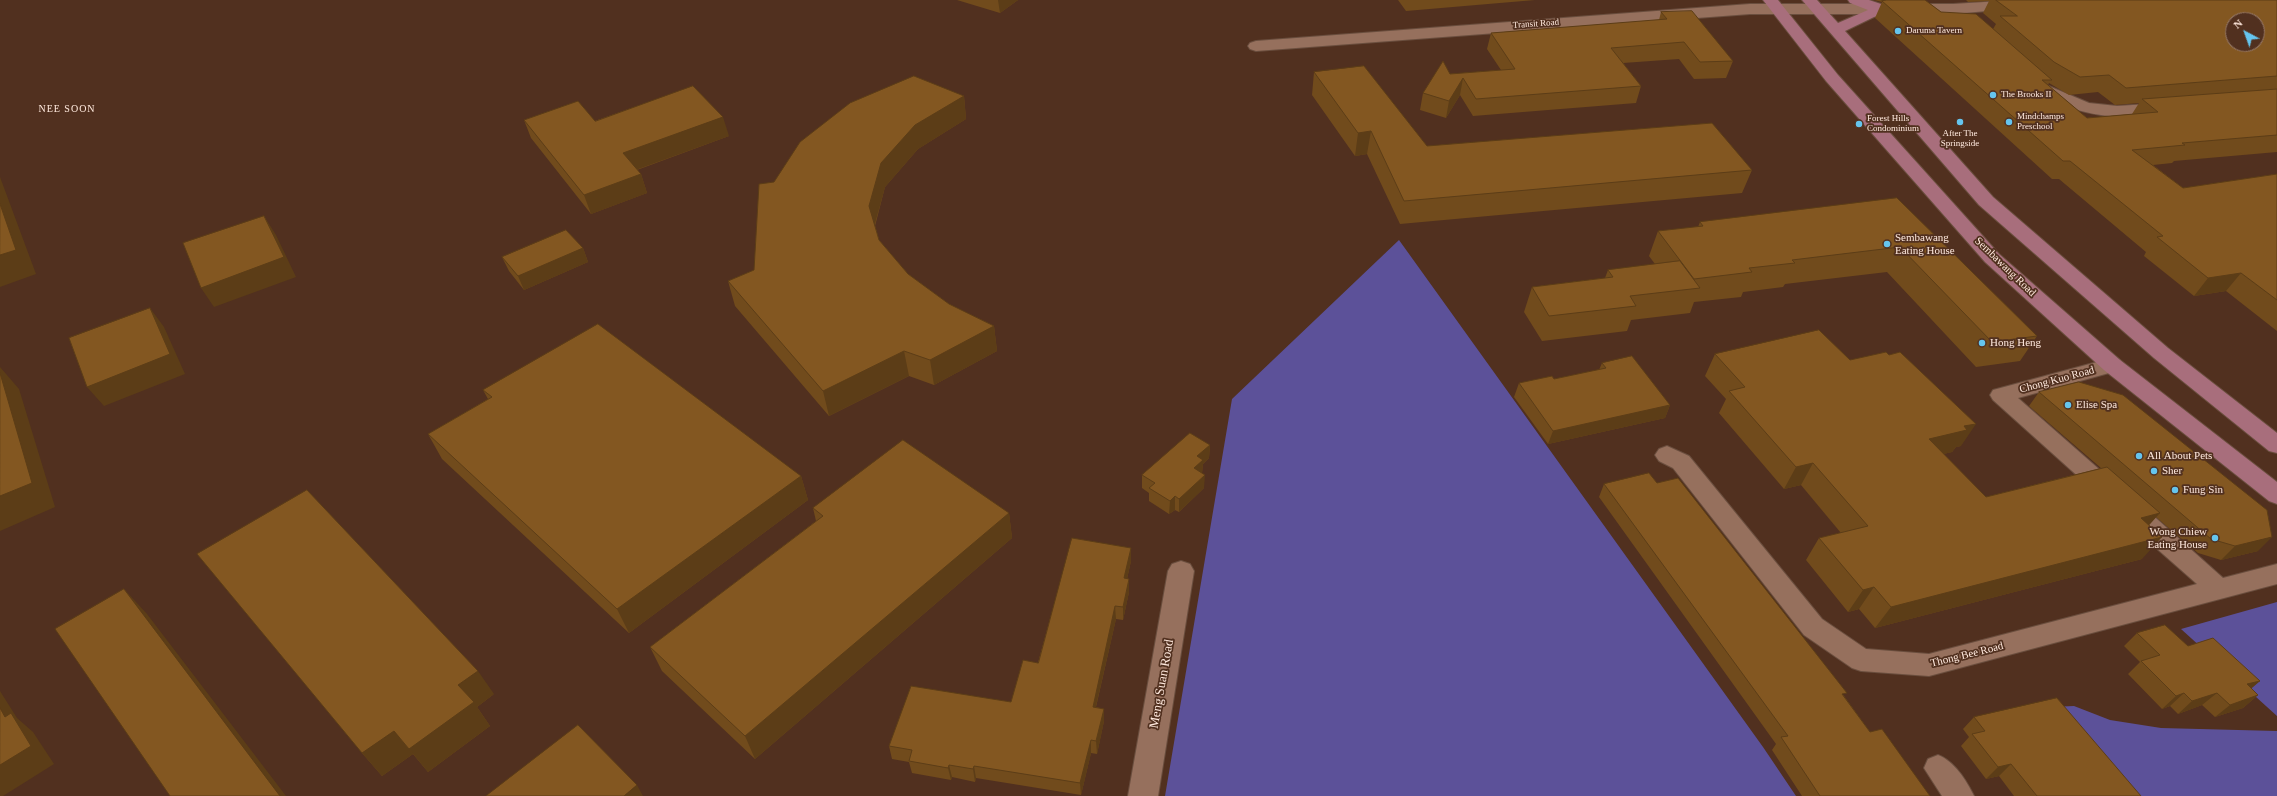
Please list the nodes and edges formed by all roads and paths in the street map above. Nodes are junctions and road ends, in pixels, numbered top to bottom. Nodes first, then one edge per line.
1 (1855, 0) edge
2 (1773, 4) edge
3 (1812, 4) edge
4 (1949, 4) edge
5 (2028, 4) edge
6 (1884, 8) junction
7 (1970, 24) edge
8 (1836, 30) junction
9 (1256, 46) dead end
10 (2031, 79) edge
11 (2183, 106) edge
12 (2112, 365) junction
13 (2277, 445) edge
14 (1667, 455) dead end
15 (2277, 495) edge
16 (1181, 571) dead end
17 (2277, 574) edge
18 (2218, 588) junction
19 (1938, 768) dead end
20 (1143, 796) edge
21 (1958, 796) edge

1 - 6 main road
2 - 3 street, Transit Road
2 - 9 street, Transit Road
2 - 12 main road, Sembawang Road
3 - 6 street, Transit Road
3 - 8 main road
4 - 5 street, Transit Road
4 - 6 street, Transit Road
4 - 7 street
6 - 8 main road
8 - 13 main road
10 - 11 street
12 - 15 main road, Sembawang Road
12 - 18 street, Chong Kuo Road
14 - 18 street, Thong Bee Road
16 - 20 street, Meng Suan Road
17 - 18 street, Thong Bee Road
19 - 21 street

